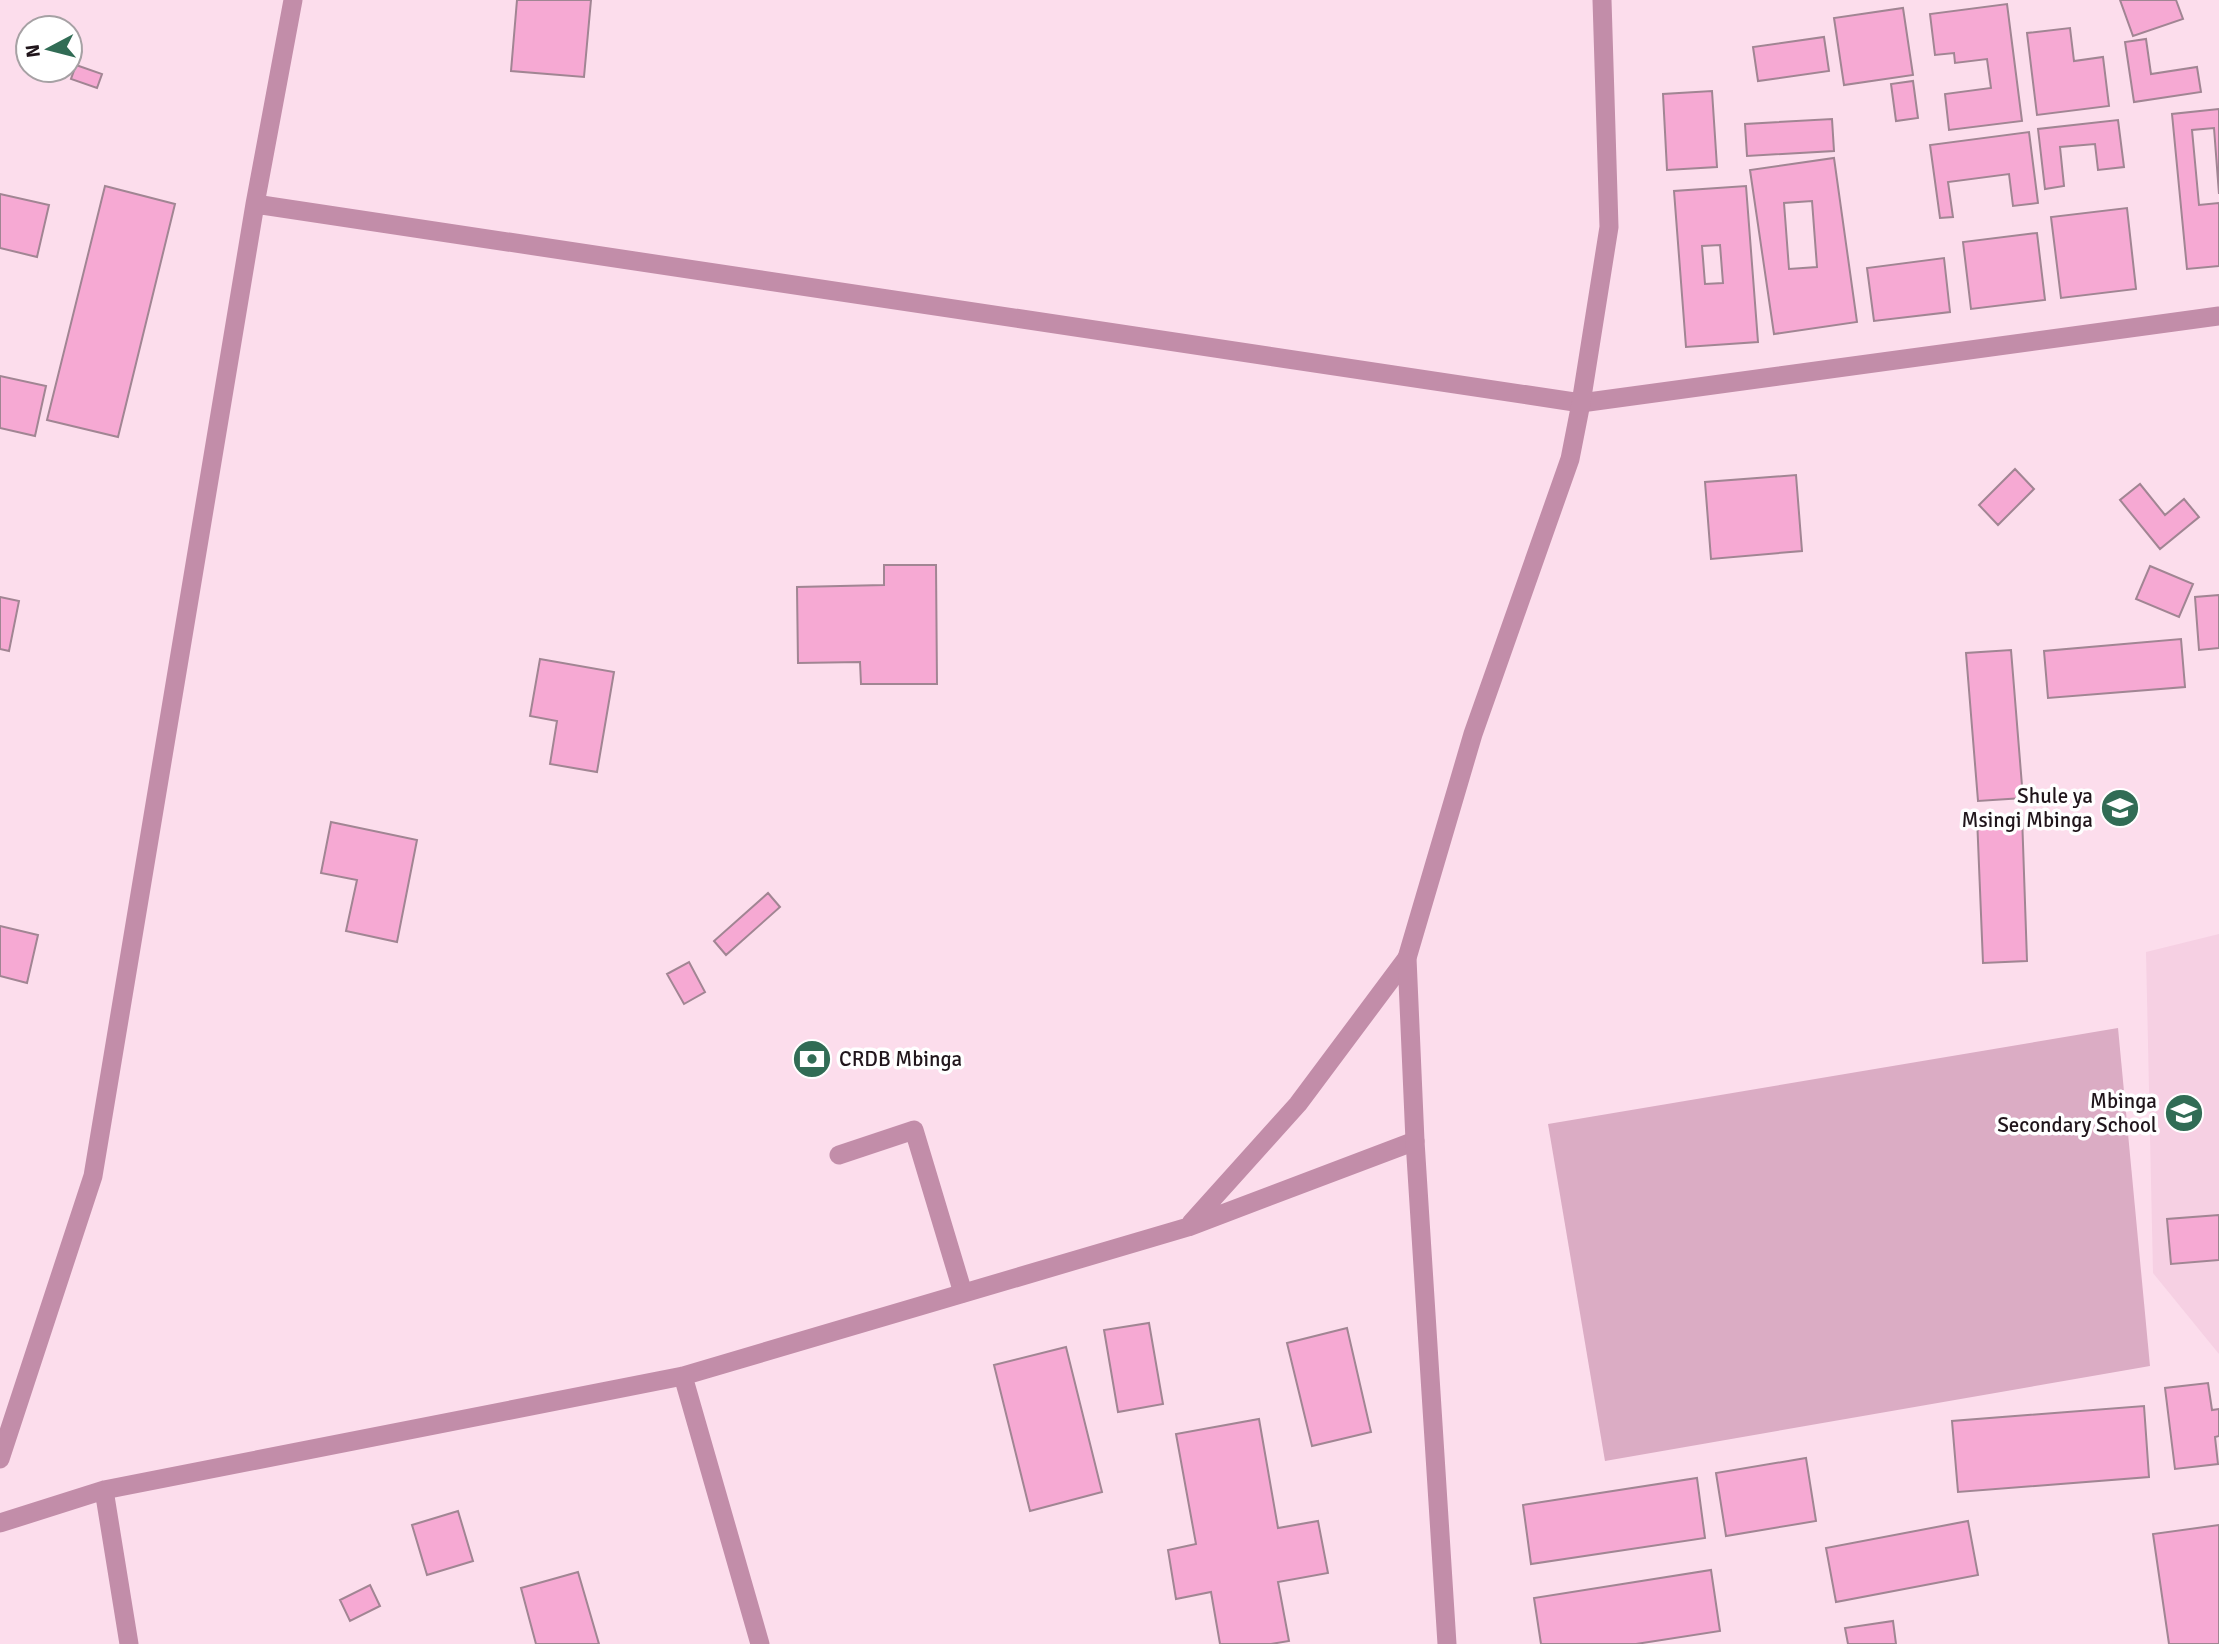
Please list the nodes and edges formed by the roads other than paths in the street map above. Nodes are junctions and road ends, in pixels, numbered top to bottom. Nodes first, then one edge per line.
1 (293, 0) edge
2 (1602, 0) edge
3 (254, 204) junction
4 (2219, 316) edge
5 (1581, 403) junction
6 (1407, 958) junction
7 (1415, 1141) junction
8 (839, 1156) dead end
9 (1188, 1227) junction
10 (963, 1293) junction
11 (683, 1376) junction
12 (0, 1459) edge
13 (104, 1490) junction
14 (0, 1523) edge
15 (129, 1644) edge
16 (760, 1644) edge
17 (1447, 1644) edge

1 - 3 street
2 - 5 street
3 - 5 street
3 - 12 street
4 - 5 street
5 - 6 street
6 - 7 street
6 - 9 street
7 - 9 street
7 - 17 street
8 - 10 street
9 - 10 street
10 - 11 street
11 - 13 street
11 - 16 street
13 - 14 street
13 - 15 street

